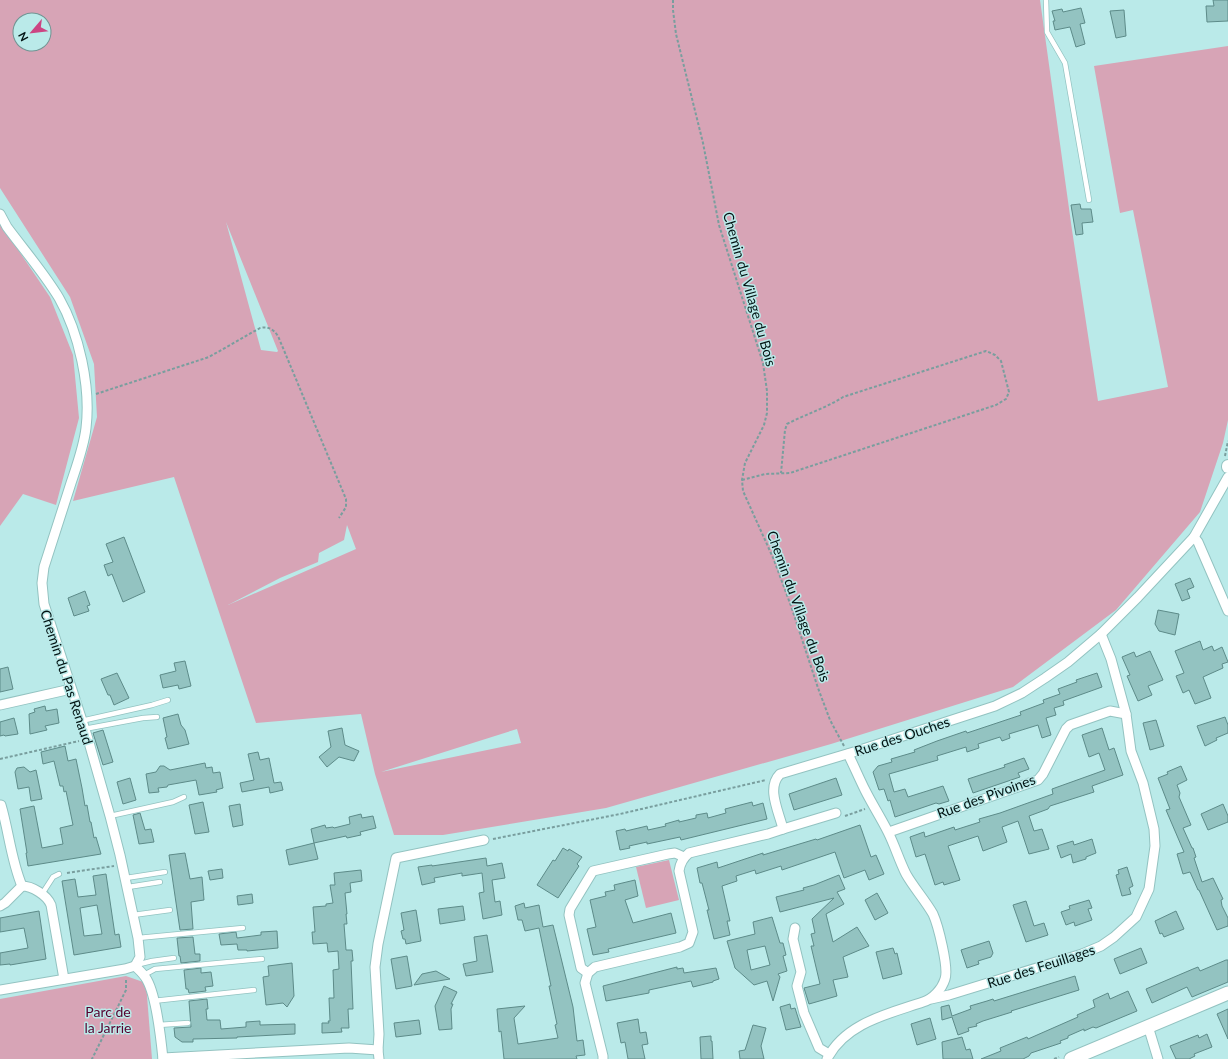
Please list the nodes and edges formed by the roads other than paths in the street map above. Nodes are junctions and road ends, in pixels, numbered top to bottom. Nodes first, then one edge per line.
1 (1046, 0) edge
2 (1089, 200) dead end
3 (0, 214) edge
4 (1228, 477) edge
5 (1194, 537) junction
6 (1228, 611) edge
7 (1101, 634) junction
8 (71, 689) junction
9 (168, 700) dead end
10 (0, 705) edge
11 (1126, 714) junction
12 (157, 717) dead end
13 (83, 725) junction
14 (848, 754) junction
15 (184, 797) dead end
16 (1, 806) dead end
17 (836, 813) road end
18 (110, 816) junction
19 (783, 829) junction
20 (889, 832) junction
21 (484, 840) road end
22 (684, 857) junction
23 (165, 872) dead end
24 (59, 874) road end
25 (126, 878) junction
26 (160, 882) dead end
27 (22, 886) junction
28 (128, 888) junction
29 (42, 894) junction
30 (0, 906) edge
31 (170, 910) dead end
32 (133, 915) junction
33 (243, 928) dead end
34 (795, 928) dead end
35 (138, 938) junction
36 (174, 958) dead end
37 (262, 959) dead end
38 (135, 966) junction
39 (588, 973) junction
40 (144, 975) junction
41 (64, 979) junction
42 (945, 980) junction
43 (0, 990) edge
44 (254, 990) dead end
45 (959, 992) junction
46 (1228, 994) edge
47 (931, 999) junction
48 (153, 1001) junction
49 (188, 1023) dead end
50 (158, 1026) junction
51 (1148, 1026) junction
52 (378, 1054) edge
53 (828, 1057) edge
54 (163, 1058) edge
55 (603, 1059) edge
56 (1071, 1059) edge
57 (1158, 1059) edge

1 - 2 lane
3 - 8 street, Chemin du Pas Renaud
4 - 5 street, Rue des Ouches
5 - 6 street
5 - 7 street, Rue des Ouches
7 - 11 street, Rue des Feuillages
7 - 14 street, Rue des Ouches
8 - 10 street
8 - 13 street, Chemin du Pas Renaud
9 - 13 lane
11 - 20 street, Rue des Pivoines
11 - 45 street, Rue des Feuillages
12 - 13 lane
13 - 18 street, Chemin du Pas Renaud
14 - 19 street
14 - 20 street, Rue des Ouches
15 - 18 lane
16 - 27 street
17 - 19 street
18 - 25 street, Chemin du Pas Renaud
19 - 22 street
20 - 42 street, Rue des Ouches
21 - 52 street
22 - 39 street
22 - 39 street
23 - 25 lane
24 - 29 lane
25 - 28 street, Chemin du Pas Renaud
26 - 28 lane
27 - 29 street
27 - 30 street
28 - 32 street, Chemin du Pas Renaud
29 - 41 street
31 - 32 lane
32 - 35 street, Chemin du Pas Renaud
33 - 35 lane
34 - 53 street
35 - 38 street, Chemin du Pas Renaud
36 - 38 lane
37 - 40 lane
38 - 40 street
38 - 41 street
39 - 55 street
40 - 48 street
41 - 43 street
42 - 45 street
42 - 47 street
44 - 48 lane
45 - 47 street, Rue des Feuillages
46 - 51 main road
47 - 53 street
48 - 50 street
49 - 50 lane
50 - 54 street
51 - 56 main road
51 - 57 street
52 - 54 street

